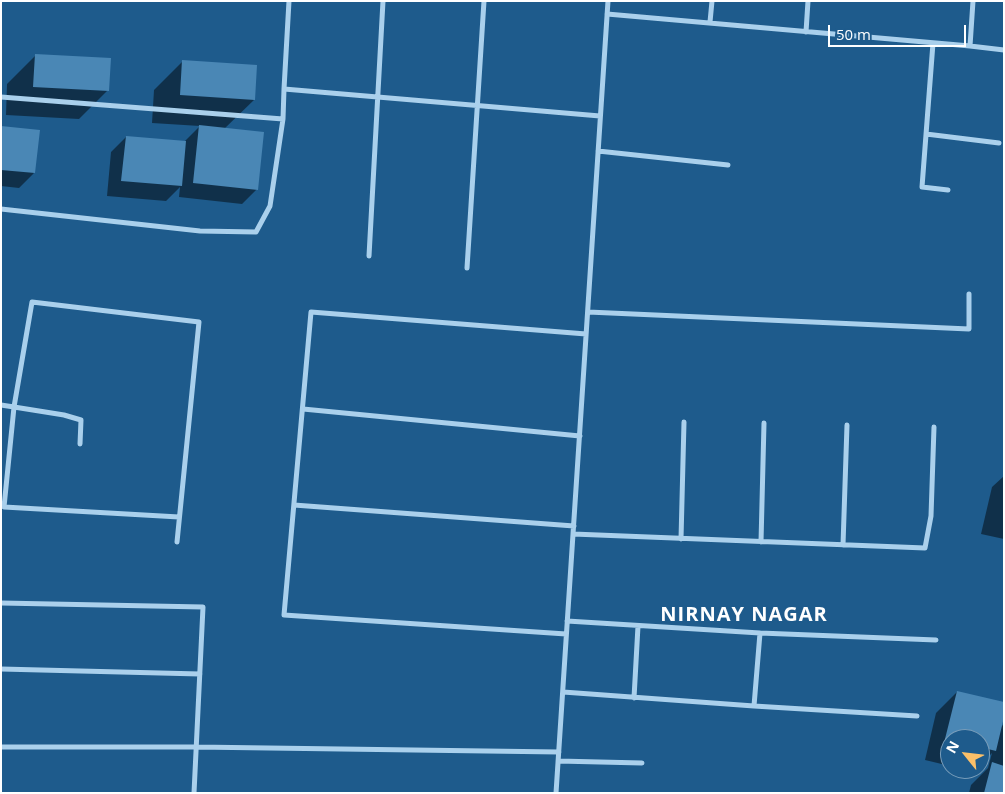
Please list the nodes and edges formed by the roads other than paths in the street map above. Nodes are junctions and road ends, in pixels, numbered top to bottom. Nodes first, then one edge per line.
1 (289, 1) edge
2 (383, 1) edge
3 (484, 1) edge
4 (608, 1) edge
5 (712, 1) edge
6 (808, 1) edge
7 (973, 1) edge
8 (608, 14) junction
9 (710, 22) junction
10 (806, 32) junction
11 (933, 43) junction
12 (970, 46) junction
13 (1004, 50) edge
14 (284, 88) junction
15 (1, 97) edge
16 (378, 97) junction
17 (476, 105) junction
18 (600, 116) junction
19 (283, 119) junction
20 (926, 134) junction
21 (999, 143) dead end
22 (598, 151) junction
23 (728, 164) dead end
24 (948, 190) dead end
25 (1, 209) edge
26 (369, 256) dead end
27 (467, 268) dead end
28 (969, 294) dead end
29 (588, 312) junction
30 (586, 334) junction
31 (1, 405) edge
32 (14, 407) junction
33 (303, 409) junction
34 (684, 422) dead end
35 (764, 423) dead end
36 (847, 425) dead end
37 (934, 427) dead end
38 (580, 436) junction
39 (80, 444) dead end
40 (294, 505) junction
41 (179, 517) junction
42 (574, 526) junction
43 (573, 534) junction
44 (680, 539) junction
45 (177, 542) dead end
46 (761, 542) junction
47 (843, 545) junction
48 (1, 603) edge
49 (567, 621) junction
50 (638, 626) junction
51 (760, 633) junction
52 (566, 634) junction
53 (936, 640) dead end
54 (1, 669) edge
55 (200, 674) junction
56 (563, 692) junction
57 (634, 698) junction
58 (754, 706) junction
59 (917, 716) dead end
60 (1, 747) edge
61 (196, 747) junction
62 (559, 752) junction
63 (558, 761) junction
64 (642, 763) dead end
65 (194, 793) edge
66 (556, 793) edge

1 - 14 street
2 - 16 street
3 - 17 street
4 - 8 street
5 - 9 street
6 - 10 street
7 - 12 street
8 - 9 street
8 - 18 street
9 - 10 street
10 - 11 street
11 - 12 street
11 - 20 street
12 - 13 street
14 - 16 street
14 - 19 street
15 - 19 street
16 - 17 street
16 - 26 street
17 - 18 street
17 - 27 street
18 - 22 street
19 - 25 street
20 - 21 street
20 - 24 street
22 - 23 street
22 - 29 street
28 - 29 street
29 - 30 street
30 - 33 street
30 - 38 street
31 - 32 street
32 - 39 street
32 - 41 street
32 - 41 street
33 - 38 street
33 - 40 street
34 - 44 street
35 - 46 street
36 - 47 street
37 - 47 street
38 - 42 street
40 - 42 street
40 - 52 street
41 - 45 street
42 - 43 street
43 - 44 street
43 - 49 street
44 - 46 street
46 - 47 street
48 - 55 street
49 - 50 street
49 - 52 street
50 - 51 street
50 - 57 street
51 - 53 street
51 - 58 street
52 - 56 street
54 - 55 street
55 - 61 street
56 - 57 street
56 - 62 street
57 - 58 street
58 - 59 street
60 - 61 street
61 - 62 street
61 - 65 street
62 - 63 street
63 - 64 street
63 - 66 street

